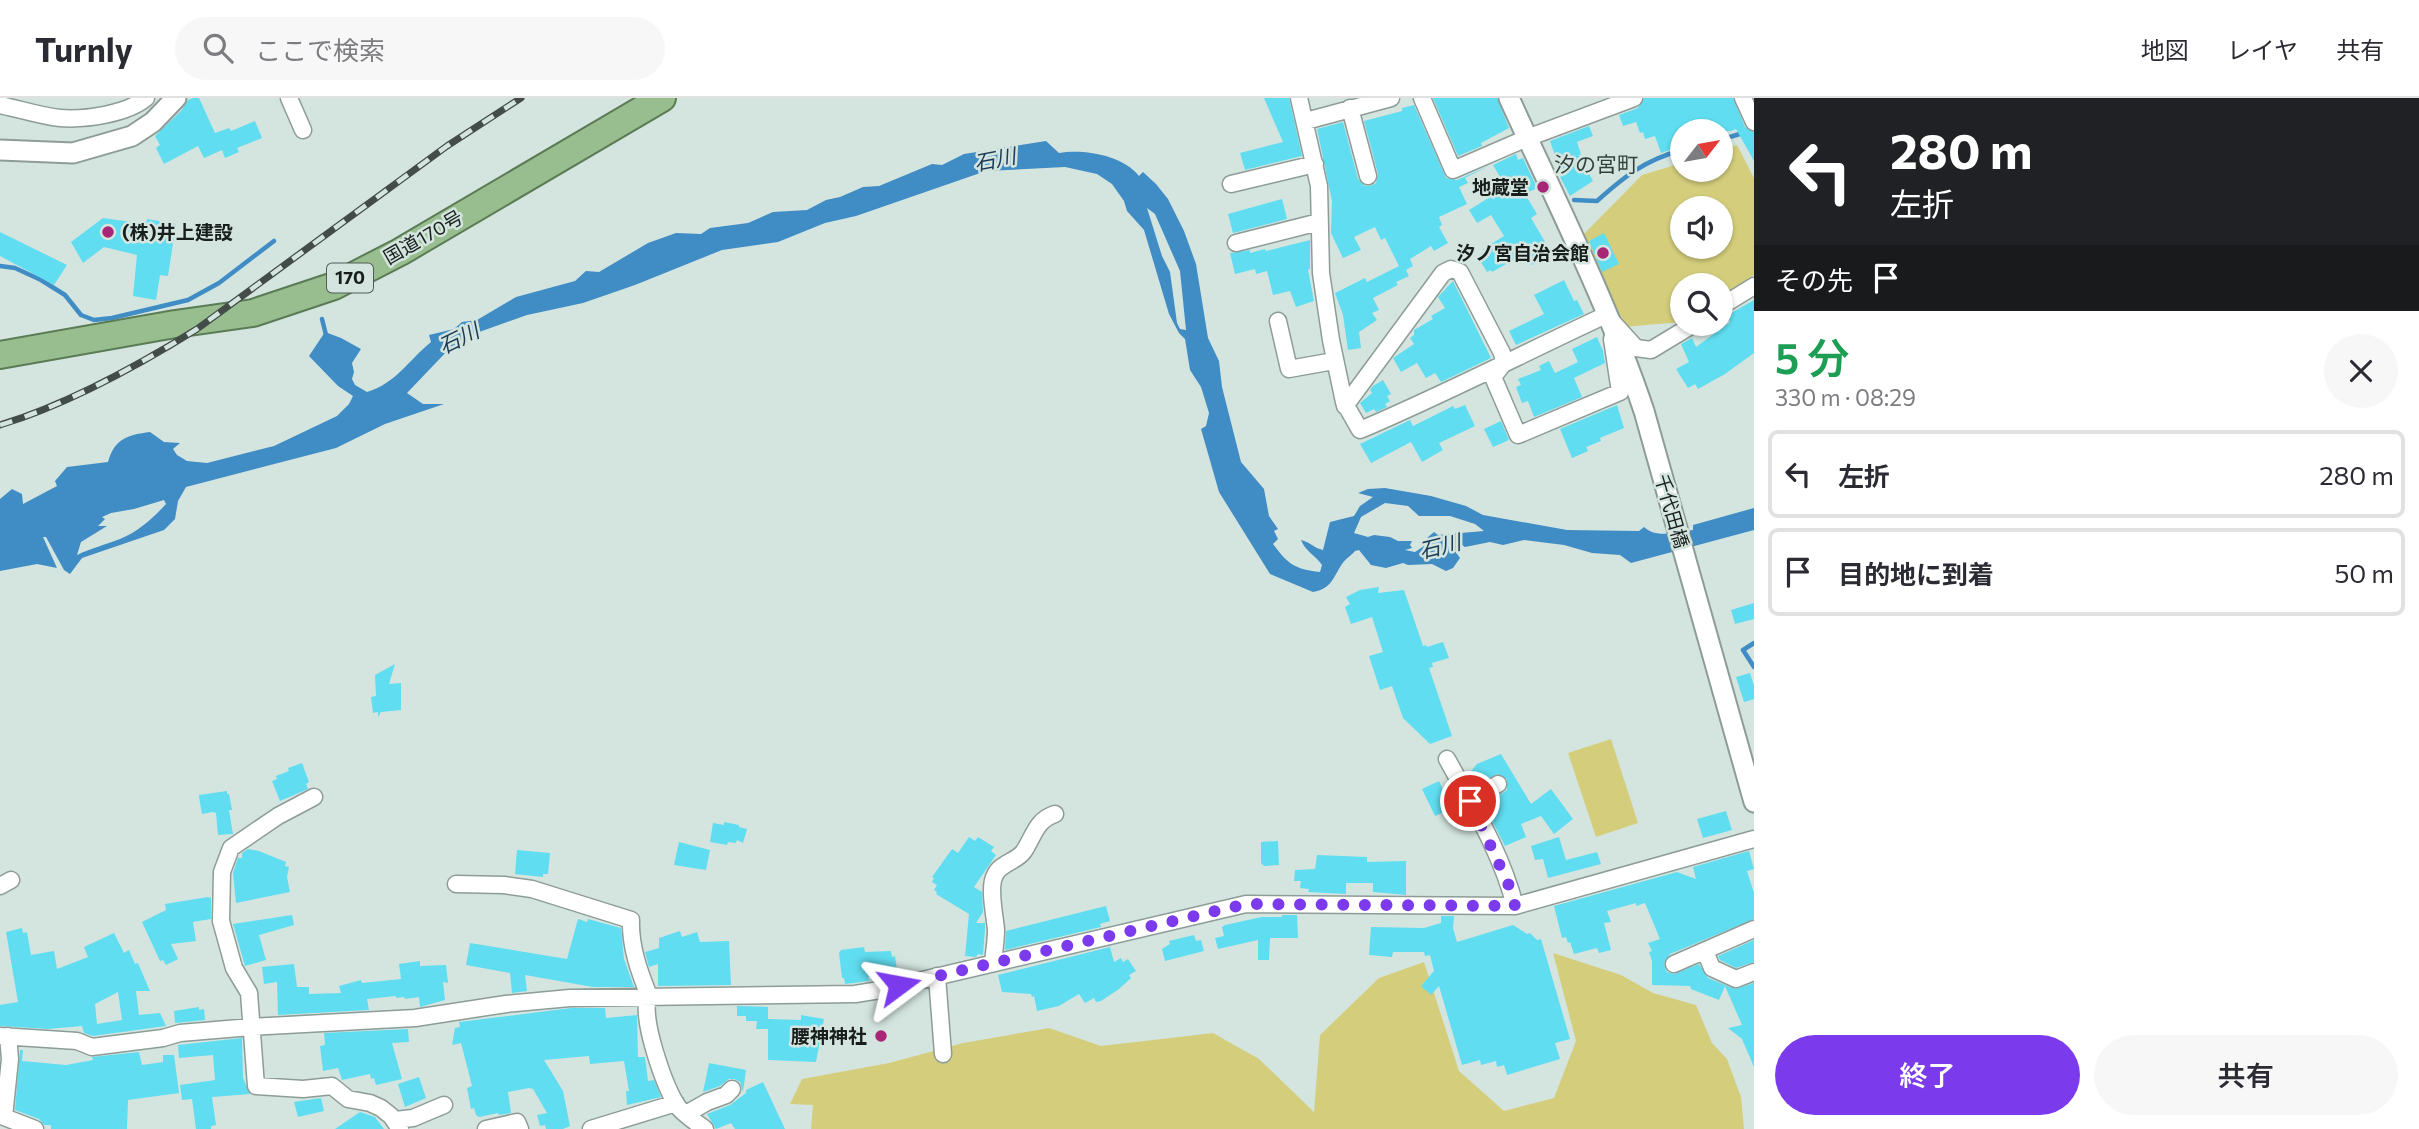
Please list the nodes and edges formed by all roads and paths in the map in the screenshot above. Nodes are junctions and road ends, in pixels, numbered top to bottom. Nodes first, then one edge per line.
1 (146, 98) edge
2 (176, 98) edge
3 (289, 98) edge
4 (662, 98) edge
5 (1299, 98) edge
6 (1391, 98) edge
7 (1422, 98) edge
8 (1509, 98) edge
9 (1634, 98) edge
10 (1743, 98) edge
11 (0, 105) edge
12 (1350, 108) junction
13 (1306, 121) junction
14 (1754, 122) edge
15 (303, 130) dead end
16 (1527, 138) junction
17 (0, 150) edge
18 (1315, 164) junction
19 (1368, 176) dead end
20 (1231, 184) dead end
21 (1319, 222) junction
22 (1236, 243) dead end
23 (1754, 286) edge
24 (1733, 299) edge
25 (1609, 323) junction
26 (1284, 329) dead end
27 (1674, 336) edge
28 (0, 355) edge
29 (1335, 361) junction
30 (1504, 363) junction
31 (1346, 406) junction
32 (1447, 759) dead end
33 (1498, 784) dead end
34 (314, 797) dead end
35 (1470, 801) junction
36 (1754, 802) edge
37 (1055, 814) dead end
38 (1754, 839) edge
39 (456, 884) dead end
40 (1515, 906) junction
41 (1754, 929) edge
42 (1705, 951) junction
43 (993, 963) junction
44 (1674, 964) dead end
45 (1754, 972) edge
46 (937, 976) junction
47 (649, 996) junction
48 (251, 1027) junction
49 (4, 1036) edge
50 (943, 1055) dead end
51 (732, 1089) dead end
52 (444, 1105) dead end
53 (681, 1108) junction
54 (397, 1125) edge
55 (35, 1129) edge
56 (486, 1129) edge
57 (520, 1129) edge
58 (591, 1129) edge
59 (705, 1129) edge

1 - 11 street
2 - 17 street
3 - 15 street
4 - 28 highway, 国道170号 / 170
5 - 13 street
6 - 12 street
7 - 16 street
8 - 16 street, 千代田橋
9 - 16 street
10 - 14 street
12 - 13 street
12 - 19 street
13 - 18 street
16 - 25 street, 千代田橋
18 - 20 street
18 - 21 street
21 - 22 street
21 - 29 street
23 - 24 street
25 - 27 street
25 - 30 street
25 - 30 street
25 - 36 street, 千代田橋
26 - 29 street
29 - 31 street
30 - 31 street
30 - 31 street
32 - 35 street
33 - 35 street
34 - 48 street
35 - 40 street
37 - 43 street
38 - 40 street
39 - 47 street
40 - 43 street
41 - 42 street
42 - 44 street
42 - 45 street
43 - 46 street
46 - 47 street
46 - 50 street
47 - 48 street
47 - 53 street
48 - 49 street
48 - 54 street
49 - 55 street
51 - 53 street
52 - 54 street
53 - 58 street
53 - 59 street
56 - 57 street

